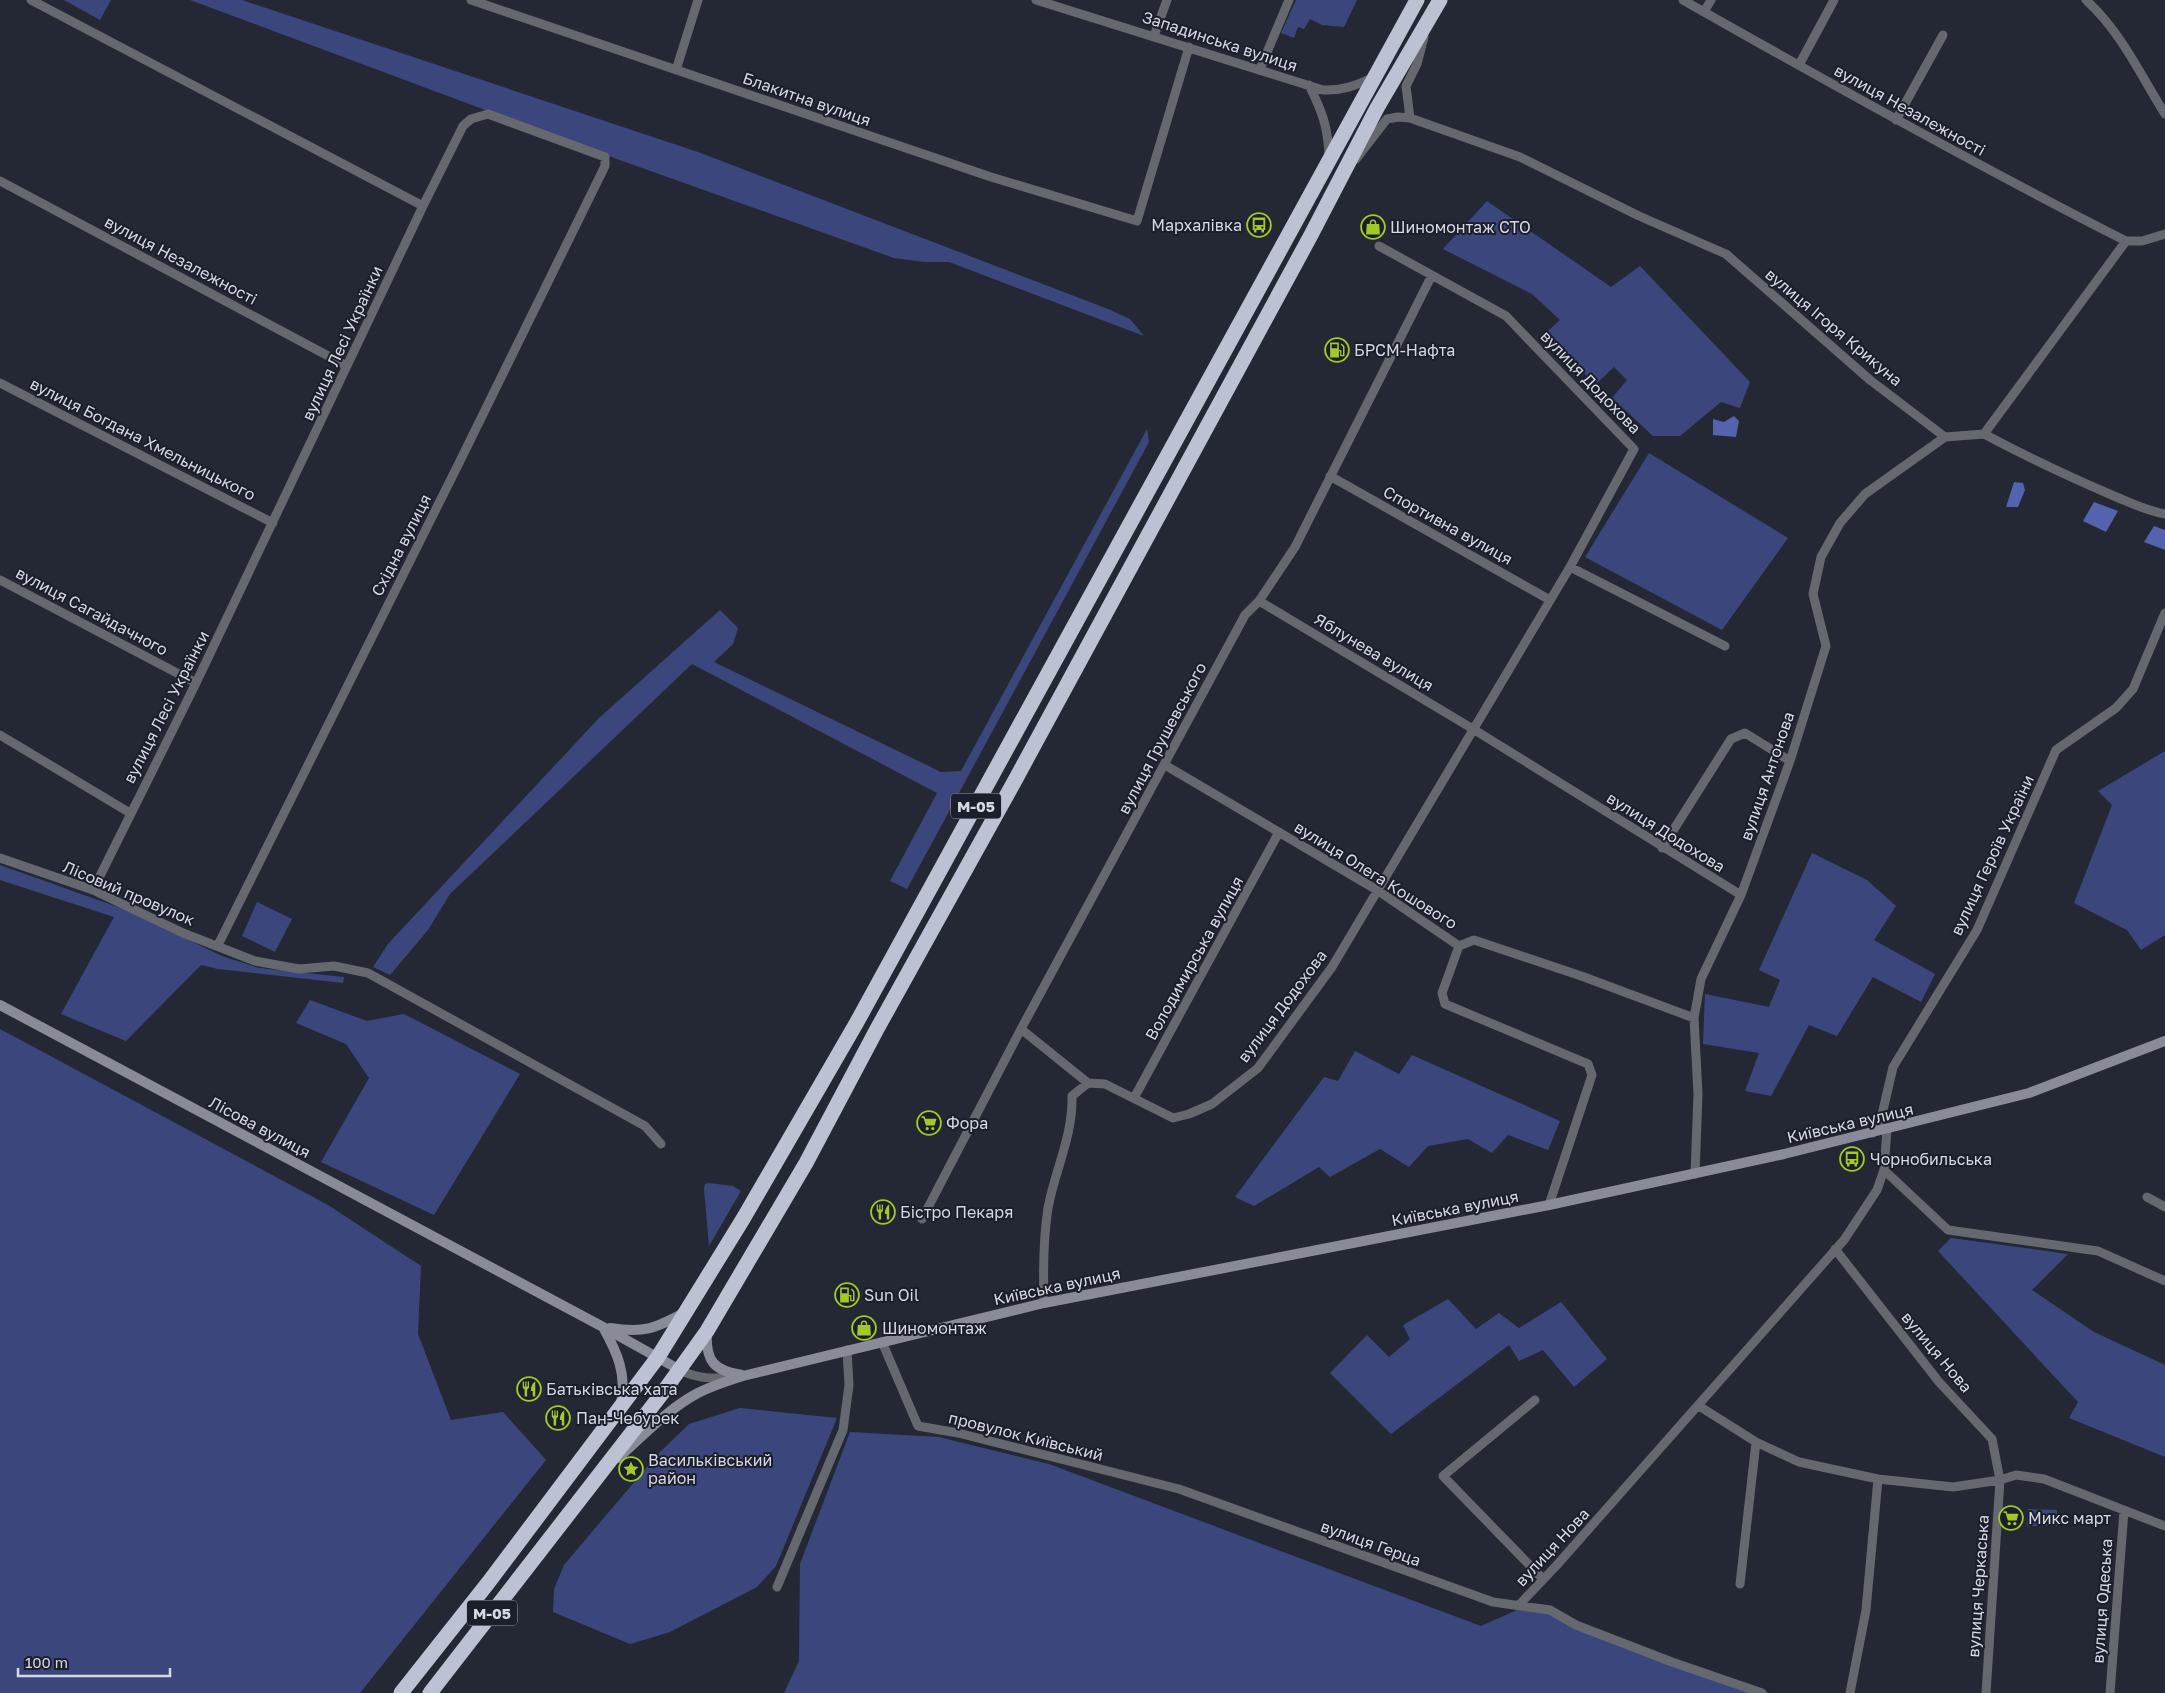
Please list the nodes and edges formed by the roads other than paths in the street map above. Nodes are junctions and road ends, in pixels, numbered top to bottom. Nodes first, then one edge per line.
1 (31, 0) edge
2 (471, 0) edge
3 (698, 0) edge
4 (1036, 0) edge
5 (1166, 0) edge
6 (1289, 0) edge
7 (1417, 0) edge
8 (1440, 0) edge
9 (1683, 0) edge
10 (1711, 0) edge
11 (1834, 0) edge
12 (2086, 0) edge
13 (1704, 12) junction
14 (1429, 17) junction
15 (1943, 35) dead end
16 (1154, 36) junction
17 (1189, 46) junction
18 (1799, 65) junction
19 (1260, 69) junction
20 (676, 70) junction
21 (1376, 76) junction
22 (1309, 86) junction
23 (2165, 114) edge
24 (1410, 118) junction
25 (1896, 120) junction
26 (604, 157) joint
27 (1329, 162) junction
28 (1342, 175) junction
29 (0, 181) edge
30 (423, 206) junction
31 (2165, 234) edge
32 (2126, 241) junction
33 (1379, 246) dead end
34 (1432, 275) junction
35 (347, 366) junction
36 (0, 382) edge
37 (1984, 434) junction
38 (1945, 437) junction
39 (1330, 476) junction
40 (2165, 514) edge
41 (273, 523) junction
42 (1570, 567) junction
43 (0, 580) edge
44 (1550, 600) junction
45 (1259, 601) junction
46 (2165, 613) edge
47 (1725, 646) dead end
48 (196, 683) junction
49 (1473, 729) junction
50 (0, 734) edge
51 (1790, 762) junction
52 (1165, 765) junction
53 (130, 813) junction
54 (1279, 832) junction
55 (1662, 848) junction
56 (0, 858) edge
57 (93, 890) junction
58 (1377, 890) junction
59 (1741, 895) junction
60 (218, 945) junction
61 (1459, 946) junction
62 (0, 1005) edge
63 (1694, 1018) junction
64 (1021, 1029) junction
65 (2165, 1041) edge
66 (1088, 1083) junction
67 (1134, 1098) junction
68 (1887, 1129) junction
69 (1873, 1133) junction
70 (661, 1144) dead end
71 (1884, 1170) junction
72 (1695, 1174) junction
73 (2146, 1197) dead end
74 (1549, 1205) junction
75 (2165, 1207) edge
76 (922, 1219) dead end
77 (1835, 1249) junction
78 (2165, 1281) edge
79 (1044, 1303) junction
80 (687, 1312) junction
81 (603, 1327) junction
82 (707, 1331) junction
83 (882, 1342) junction
84 (847, 1350) junction
85 (658, 1357) junction
86 (680, 1370) junction
87 (743, 1376) junction
88 (1535, 1400) dead end
89 (1699, 1406) junction
90 (620, 1408) junction
91 (1756, 1442) junction
92 (598, 1476) junction
93 (1878, 1479) junction
94 (2000, 1480) junction
95 (1214, 1503) joint
96 (2124, 1510) junction
97 (2165, 1526) edge
98 (1543, 1579) junction
99 (1740, 1584) dead end
100 (777, 1587) dead end
101 (1519, 1605) junction
102 (401, 1693) edge
103 (430, 1693) edge
104 (1762, 1693) edge
105 (1850, 1693) edge
106 (1986, 1693) edge
107 (2110, 1693) edge

1 - 30 street
2 - 20 street, Блакитна вулиця
3 - 20 street
4 - 16 street, Западинська вулиця
5 - 16 street
6 - 19 street
7 - 21 highway, М-05
8 - 14 highway, М-05
9 - 13 street, вулиця Незалежності
10 - 13 street
11 - 18 street
12 - 23 street
13 - 18 street, вулиця Незалежності
14 - 24 street
14 - 28 highway, М-05
15 - 25 street
16 - 17 street, Западинська вулиця
17 - 19 street, Западинська вулиця
17 - 20 street, Блакитна вулиця
18 - 25 street, вулиця Незалежності
19 - 22 street, Западинська вулиця
21 - 22 street, Западинська вулиця
21 - 27 highway, М-05
22 - 27 street
24 - 28 street
24 - 38 street, вулиця Ігоря Крикуна
25 - 32 street, вулиця Незалежності
26 - 30 street, вулиця Лесі Українки
26 - 60 street, Східна вулиця
27 - 80 highway, М-05
28 - 82 highway, М-05
29 - 35 street, вулиця Незалежності
30 - 35 street, вулиця Лесі Українки
31 - 32 street
32 - 37 street
33 - 34 street, вулиця Додохова
34 - 39 street, вулиця Грушевського
34 - 42 street, вулиця Додохова
35 - 41 street, вулиця Лесі Українки
36 - 41 street, вулиця Богдана Хмельницького
37 - 38 street
37 - 40 street
38 - 51 street, вулиця Антонова
39 - 44 street, Спортивна вулиця
39 - 45 street, вулиця Грушевського
41 - 48 street, вулиця Лесі Українки
42 - 44 street, вулиця Додохова
42 - 47 street
43 - 48 street, вулиця Сагайдачного
44 - 49 street, вулиця Додохова
45 - 49 street, Яблунева вулиця
45 - 52 street, вулиця Грушевського
46 - 69 street, вулиця Героїв України
48 - 53 street, вулиця Лесі Українки
49 - 55 street, вулиця Додохова
49 - 58 street, вулиця Додохова
50 - 53 street
51 - 55 street
51 - 59 street, вулиця Антонова
52 - 54 street, вулиця Олега Кошового
52 - 64 street, вулиця Грушевського
53 - 57 street, вулиця Лесі Українки
54 - 58 street, вулиця Олега Кошового
54 - 67 street, Володимирська вулиця
55 - 59 street, вулиця Додохова
56 - 57 street, Лісовий провулок
57 - 60 street, Лісовий провулок
58 - 61 street, вулиця Олега Кошового
58 - 67 street, вулиця Додохова
59 - 63 street, вулиця Антонова
60 - 70 street, Лісовий провулок
61 - 63 street, вулиця Олега Кошового
61 - 74 street
62 - 81 street, Лісова вулиця
63 - 72 street, вулиця Антонова
64 - 66 street
64 - 76 street, вулиця Грушевського
65 - 68 street, Київська вулиця
66 - 67 street, вулиця Додохова
66 - 79 street
68 - 69 street, Київська вулиця
68 - 71 street, вулиця Нова
69 - 72 street, Київська вулиця
71 - 77 street, вулиця Нова
71 - 78 street
72 - 74 street, Київська вулиця
73 - 75 street
74 - 79 street, Київська вулиця
77 - 89 street, вулиця Нова
77 - 94 street, вулиця Нова
79 - 83 street, Київська вулиця
80 - 81 street
80 - 85 highway, М-05
81 - 85 street, Лісова вулиця
81 - 90 street
82 - 86 highway, М-05
82 - 87 street
83 - 84 street, Київська вулиця
83 - 95 street, провулок Київський
84 - 87 street, Київська вулиця
84 - 100 street
85 - 86 street, Лісова вулиця
85 - 90 highway, М-05
86 - 87 street
86 - 92 highway, М-05
87 - 92 street, Київська вулиця
88 - 98 street
89 - 91 street
89 - 98 street, вулиця Нова
90 - 102 highway, М-05
91 - 93 street
91 - 99 street
92 - 103 highway, М-05
93 - 94 street
93 - 105 street
94 - 96 street
94 - 106 street, вулиця Черкаська
95 - 101 street, вулиця Герца
96 - 97 street
96 - 107 street, вулиця Одеська
98 - 101 street, вулиця Нова
101 - 104 street, вулиця Нова

